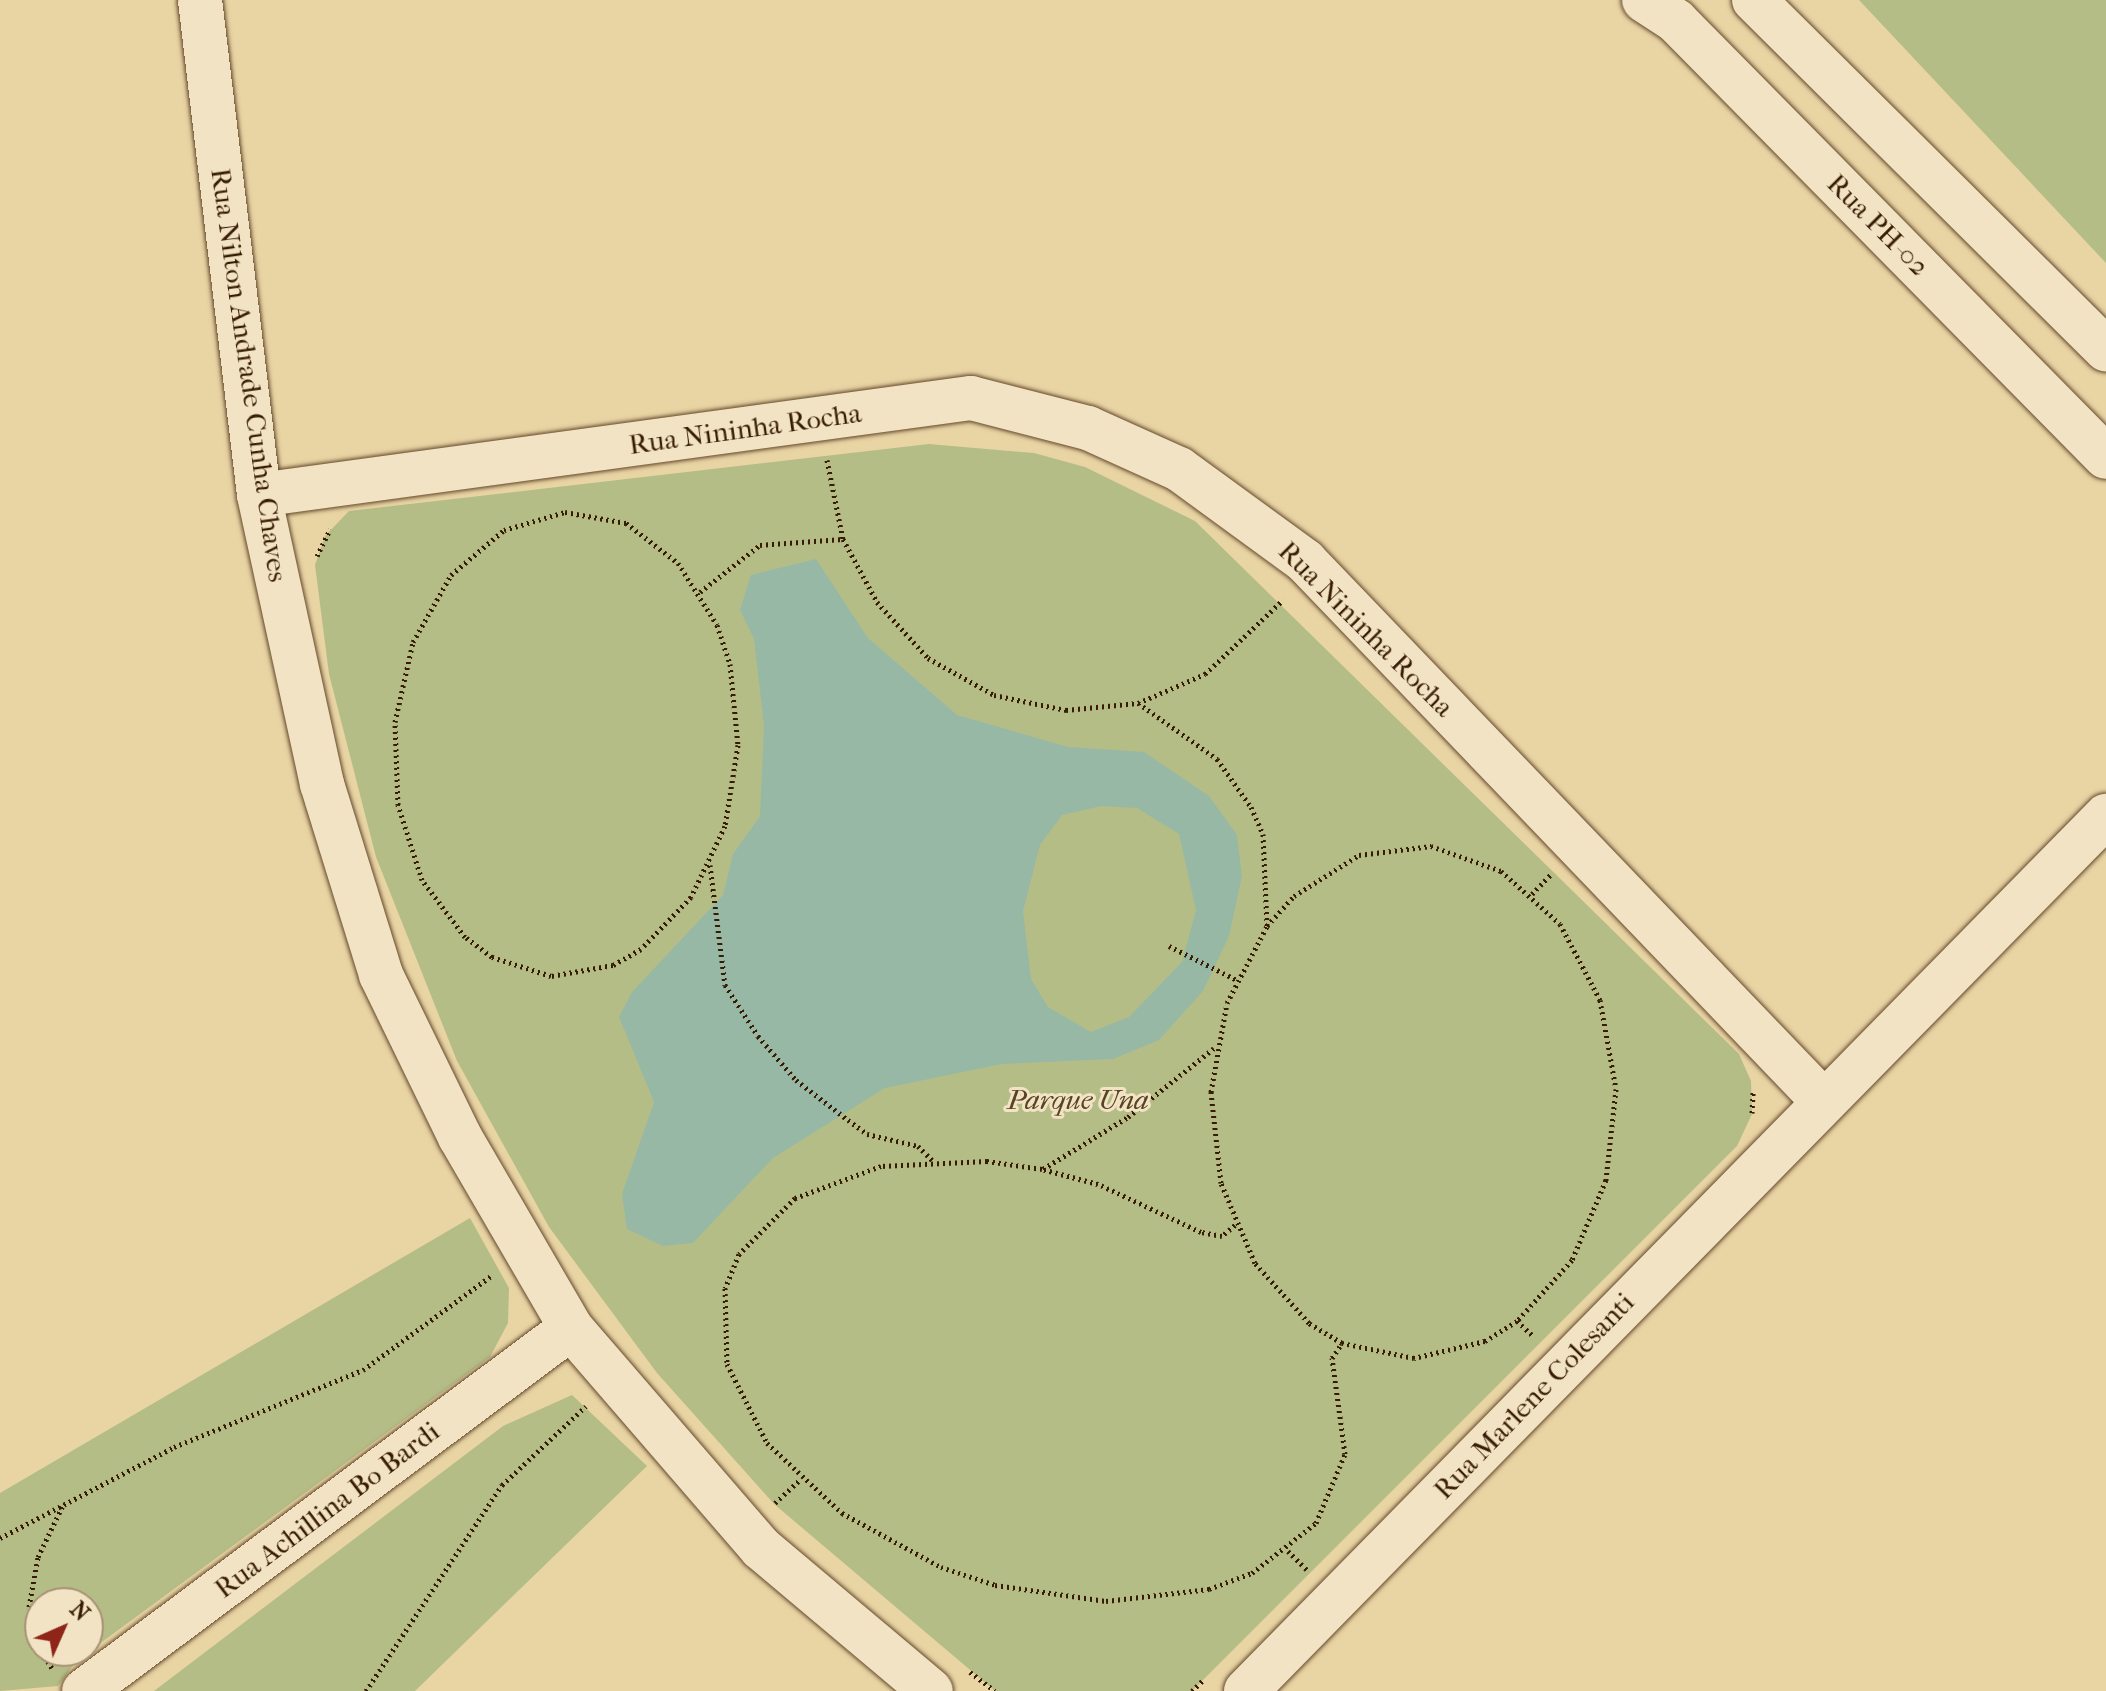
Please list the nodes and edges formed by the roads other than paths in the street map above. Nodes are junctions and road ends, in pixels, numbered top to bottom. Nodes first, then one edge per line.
1 (200, 0) edge
2 (1644, 0) edge
3 (1754, 0) edge
4 (2106, 349) edge
5 (2106, 457) edge
6 (259, 495) junction
7 (2106, 816) edge
8 (1823, 1101) junction
9 (571, 1328) junction
10 (943, 1676) edge
11 (1230, 1680) edge
12 (84, 1691) edge

1 - 6 street, Rua Nilton Andrade Cunha Chaves
2 - 5 street, Rua PH-02
3 - 4 street
6 - 8 street, Rua Nininha Rocha
6 - 9 street, Rua Nilton Andrade Cunha Chaves
7 - 8 street, Rua Marlene Colesanti
8 - 11 street, Rua Marlene Colesanti
9 - 10 street, Rua Nilton Andrade Cunha Chaves
9 - 12 street, Rua Achillina Bo Bardi

